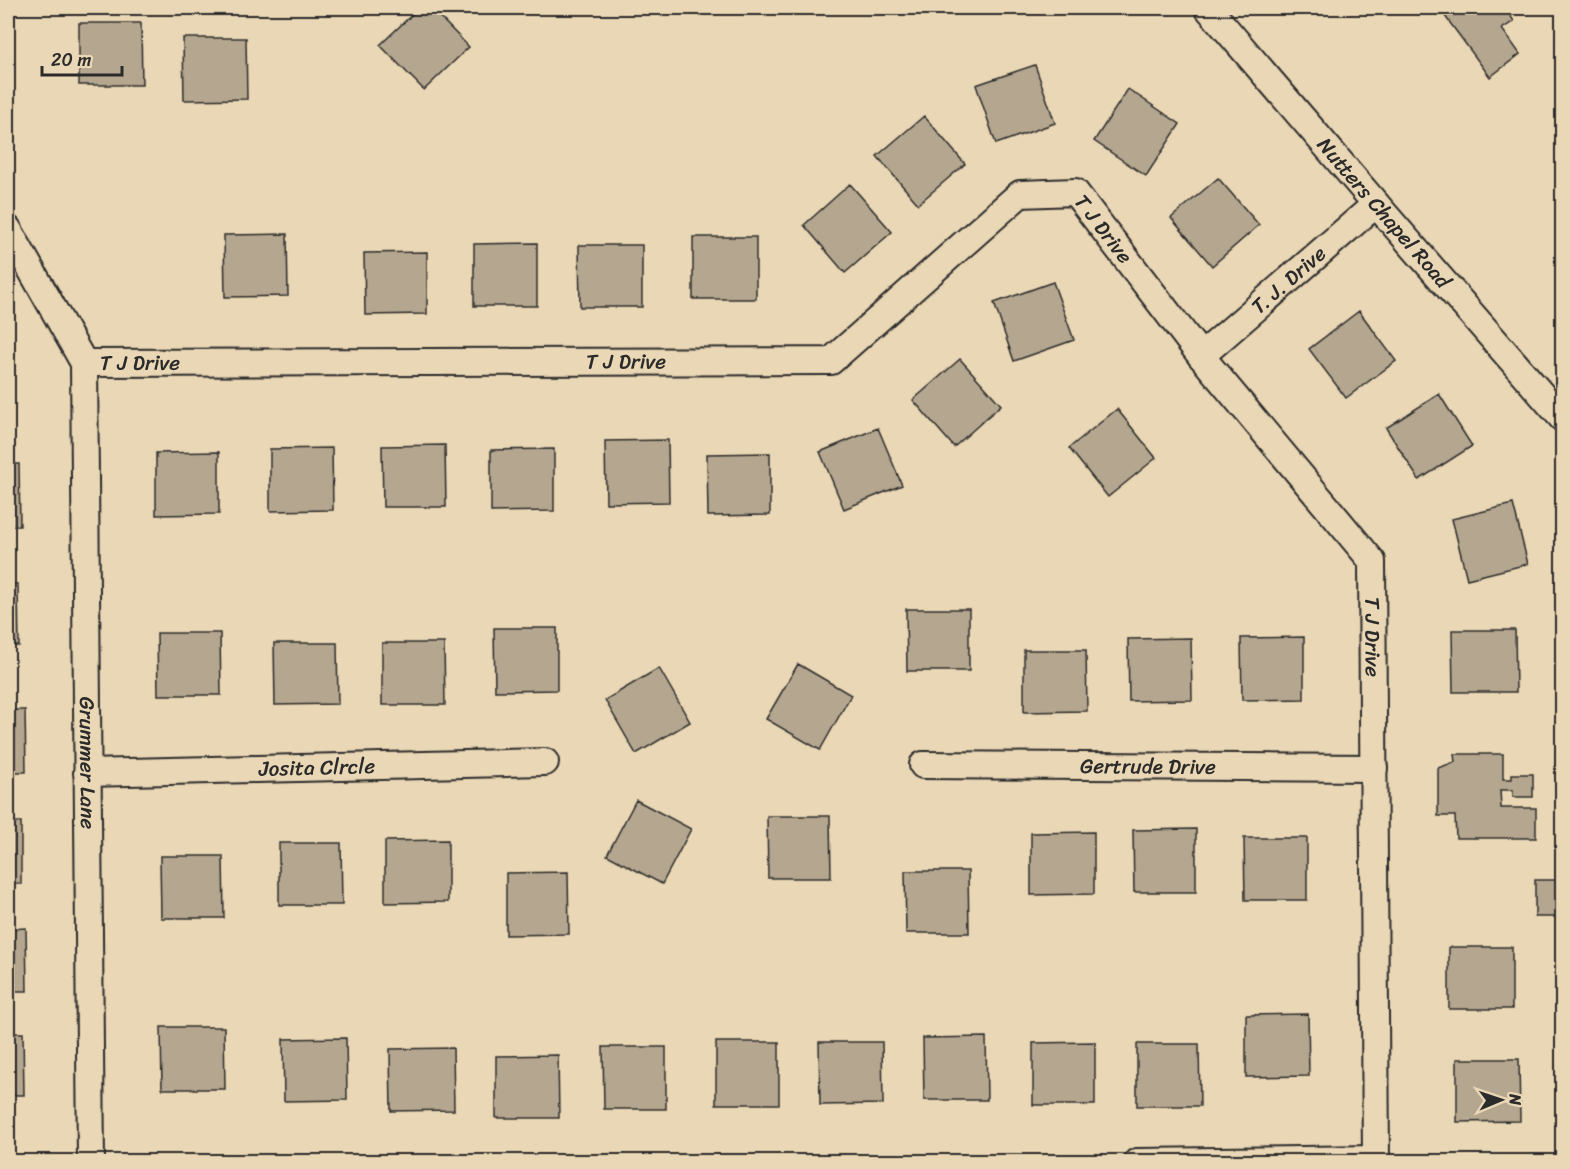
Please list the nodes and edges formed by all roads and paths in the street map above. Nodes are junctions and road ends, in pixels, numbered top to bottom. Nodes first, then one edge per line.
1 (1208, 8) edge
2 (1376, 204) junction
3 (8, 229) edge
4 (1201, 356) junction
5 (84, 363) junction
6 (1563, 418) edge
7 (545, 762) dead end
8 (923, 765) dead end
9 (1374, 768) junction
10 (87, 773) junction
11 (1376, 1160) edge
12 (91, 1161) edge
13 (1137, 1161) edge

1 - 2 street, Nutters Chapel Road
2 - 4 street, T. J. Drive
2 - 6 street, Nutters Chapel Road
3 - 5 street
4 - 5 street, T J Drive
4 - 9 street, T J Drive
5 - 10 street, Grummer Lane
7 - 10 street, Josita Clrcle
8 - 9 street, Gertrude Drive
9 - 11 street, T J Drive
10 - 12 street, Grummer Lane
11 - 13 street

